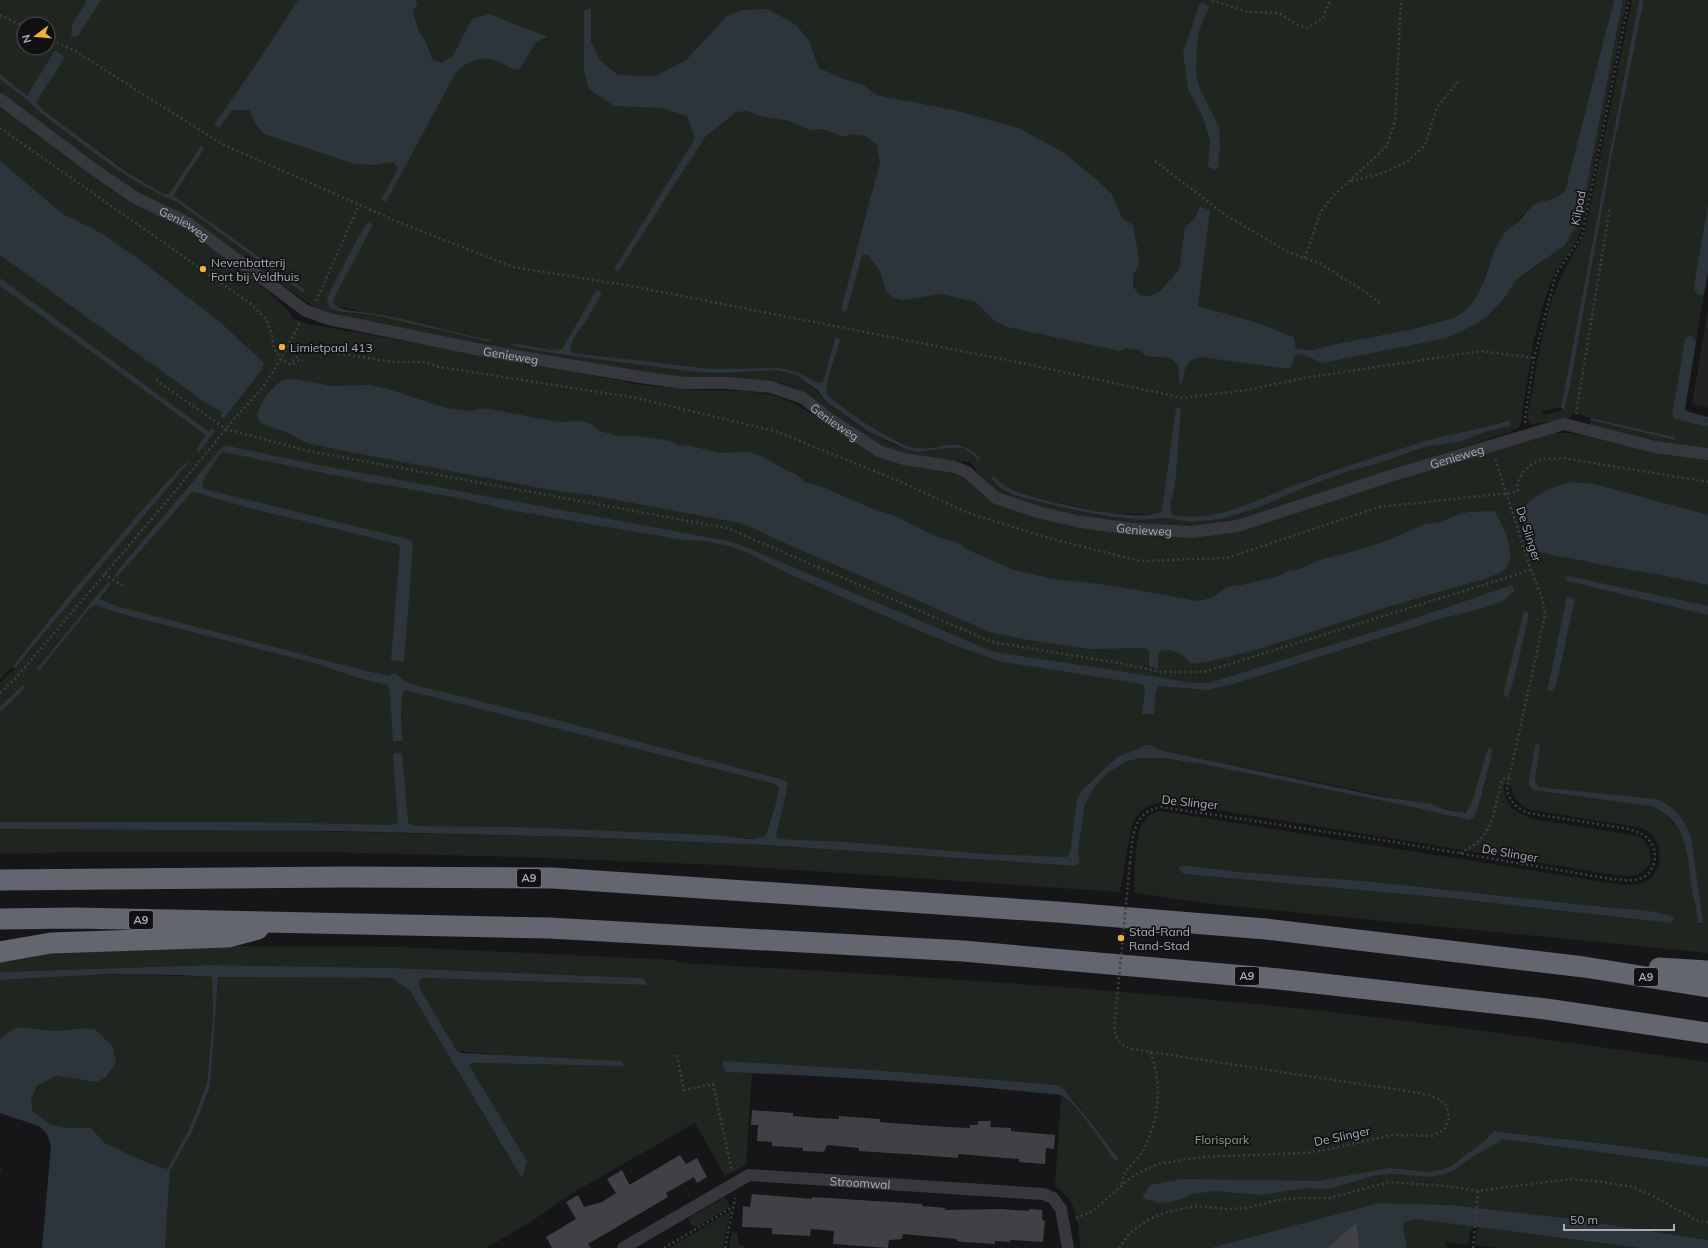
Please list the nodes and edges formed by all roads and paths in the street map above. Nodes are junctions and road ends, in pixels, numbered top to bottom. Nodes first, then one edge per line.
1 (1212, 0) edge
2 (1330, 0) edge
3 (1401, 0) edge
4 (1629, 0) edge
5 (0, 14) edge
6 (16, 22) edge
7 (56, 42) edge
8 (1458, 82) dead end
9 (0, 99) edge
10 (0, 128) edge
11 (1155, 161) dead end
12 (1350, 182) junction
13 (359, 205) junction
14 (1610, 207) dead end
15 (1305, 258) junction
16 (1382, 305) dead end
17 (308, 312) junction
18 (1534, 358) junction
19 (281, 359) junction
20 (303, 361) dead end
21 (289, 364) dead end
22 (156, 380) dead end
23 (1575, 426) junction
24 (226, 429) junction
25 (1528, 435) junction
26 (1491, 445) junction
27 (1708, 454) edge
28 (1708, 482) edge
29 (1507, 494) junction
30 (1531, 570) junction
31 (104, 574) junction
32 (123, 586) dead end
33 (0, 693) edge
34 (1509, 775) junction
35 (1459, 853) junction
36 (0, 880) edge
37 (0, 919) edge
38 (282, 923) junction
39 (0, 952) edge
40 (1584, 966) junction
41 (1708, 971) edge
42 (1708, 987) edge
43 (1708, 1032) edge
44 (1150, 1051) junction
45 (677, 1055) dead end
46 (738, 1181) junction
47 (1122, 1184) junction
48 (1478, 1192) junction
49 (1064, 1222) junction
50 (1708, 1222) edge
51 (629, 1246) edge
52 (664, 1248) edge
53 (725, 1248) edge
54 (1068, 1248) edge
55 (1119, 1248) edge
56 (1473, 1248) edge

1 - 2 path
3 - 12 path
4 - 18 path, Kilpad
5 - 6 path
7 - 13 path
8 - 12 path
9 - 17 street, Genieweg
10 - 19 path
11 - 15 path
12 - 15 path
13 - 17 path
13 - 18 path
14 - 23 path
15 - 16 path
17 - 19 path
17 - 26 street, Genieweg
18 - 25 path, Kilpad
19 - 24 path
20 - 21 path
22 - 24 path
23 - 25 street, Genieweg
23 - 27 street, Genieweg
24 - 30 path
24 - 31 path
25 - 26 street, Genieweg
26 - 29 path, De Slinger
28 - 29 path
29 - 30 path, De Slinger
30 - 34 path, De Slinger
31 - 32 path
31 - 33 path
34 - 35 path
34 - 35 path, De Slinger
35 - 44 path, De Slinger, bridge
36 - 40 highway, A9
37 - 38 highway, A9
38 - 39 highway, A9
38 - 43 highway, A9
40 - 41 highway
40 - 42 highway, A9
44 - 47 path
44 - 47 path, De Slinger
45 - 46 path
46 - 49 street, Stroomwal
46 - 51 street, Stroomwal
47 - 49 path, De Slinger
48 - 50 path
48 - 55 path
48 - 56 path
49 - 54 street, Stroomwal
52 - 53 path

